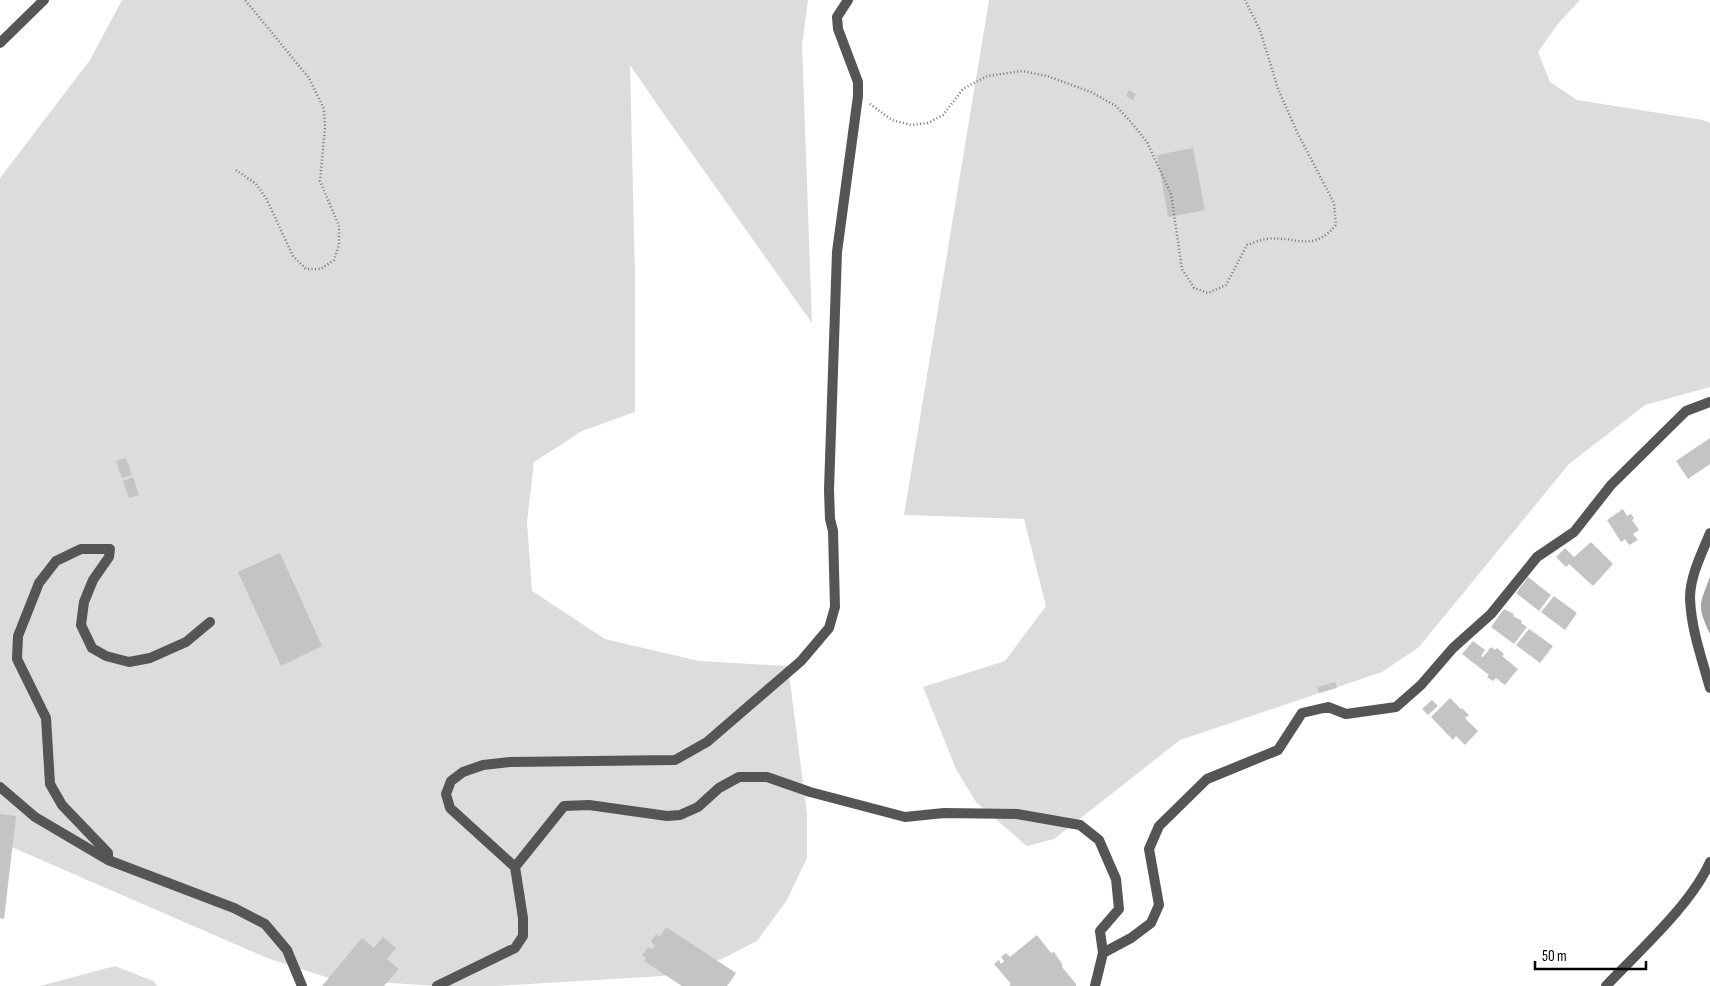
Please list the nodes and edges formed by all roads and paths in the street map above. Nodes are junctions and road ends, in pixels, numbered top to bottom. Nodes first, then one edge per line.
1 (44, 0) edge
2 (245, 0) edge
3 (848, 0) edge
4 (1245, 0) edge
5 (0, 43) edge
6 (858, 96) junction
7 (236, 170) dead end
8 (1710, 402) edge
9 (1710, 533) edge
10 (210, 622) dead end
11 (1710, 688) edge
12 (0, 786) edge
13 (108, 860) junction
14 (1710, 862) edge
15 (515, 867) junction
16 (1103, 953) junction
17 (302, 986) edge
18 (437, 986) edge
19 (1095, 986) edge
20 (1606, 986) edge

1 - 5 street
2 - 7 path
3 - 6 street
4 - 6 path
6 - 15 street
8 - 16 street
9 - 11 street
10 - 13 street
12 - 13 street
13 - 17 street
14 - 20 street
15 - 16 street
15 - 18 street
16 - 19 street

